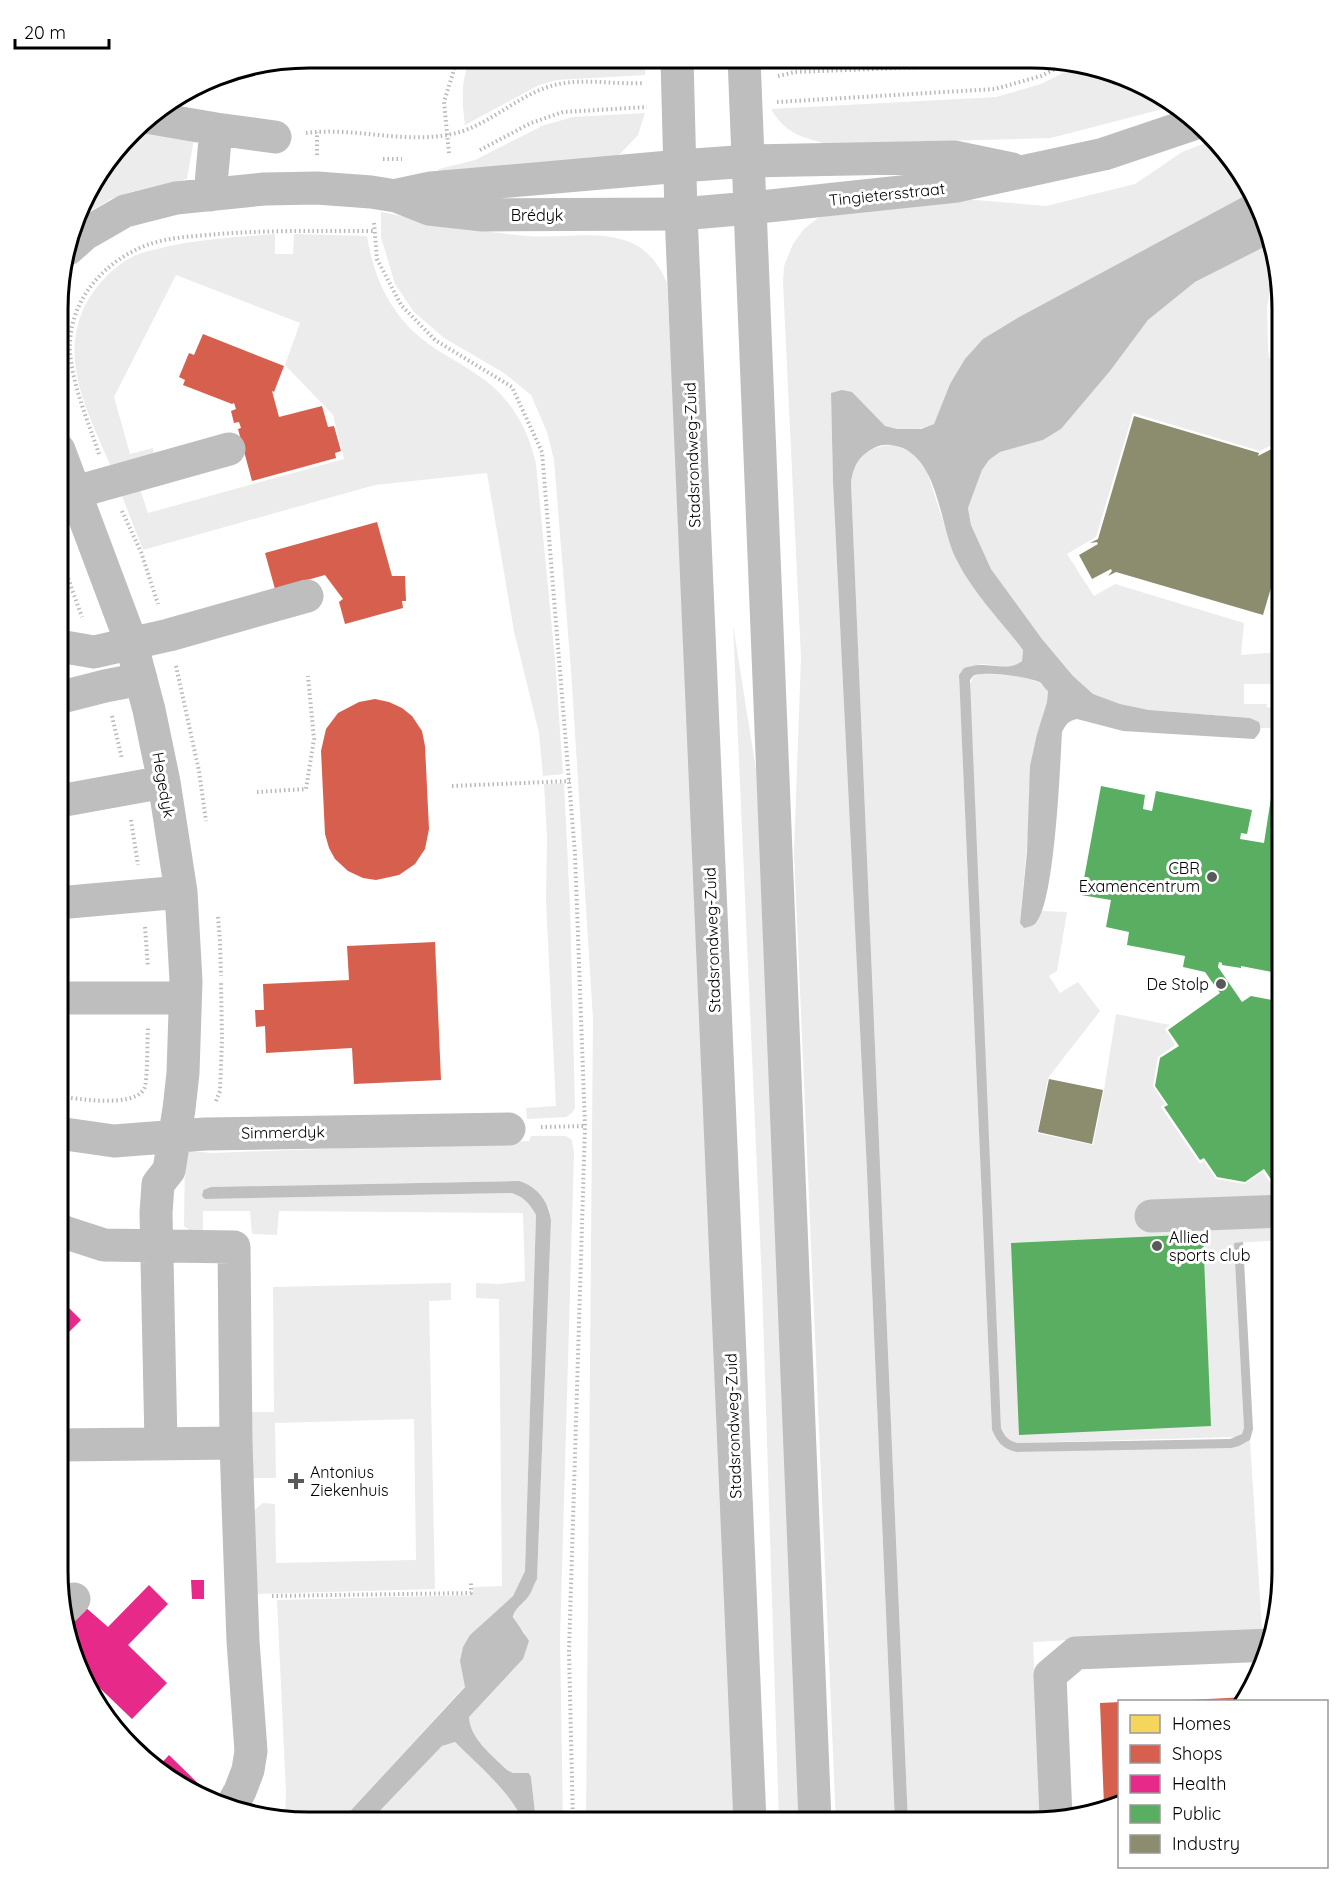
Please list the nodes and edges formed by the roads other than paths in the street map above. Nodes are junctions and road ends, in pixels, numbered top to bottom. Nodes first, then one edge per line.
1 (677, 68) edge
2 (744, 68) edge
3 (159, 119) edge
4 (1188, 126) edge
5 (216, 129) junction
6 (275, 137) road end
7 (749, 161) junction
8 (681, 166) junction
9 (1023, 171) junction
10 (210, 195) junction
11 (396, 196) junction
12 (750, 208) junction
13 (681, 214) junction
14 (77, 241) edge
15 (229, 448) dead end
16 (68, 472) edge
17 (76, 492) junction
18 (307, 596) dead end
19 (131, 642) junction
20 (68, 648) edge
21 (141, 679) junction
22 (68, 695) edge
23 (164, 782) junction
24 (68, 799) edge
25 (181, 892) junction
26 (68, 902) edge
27 (69, 998) dead end
28 (185, 998) junction
29 (509, 1129) road end
30 (68, 1134) edge
31 (190, 1134) junction
32 (1273, 1211) edge
33 (1152, 1216) dead end
34 (68, 1233) edge
35 (168, 1245) junction
36 (161, 1443) junction
37 (236, 1443) junction
38 (68, 1446) edge
39 (1261, 1645) edge
40 (235, 1801) edge
41 (1056, 1811) edge
42 (750, 1812) edge
43 (815, 1812) edge

1 - 8 main road, Stadsrondweg-Zuid
2 - 7 main road
3 - 5 main road
4 - 9 main road, Tingietersstraat
5 - 6 main road
5 - 10 main road
7 - 8 main road, Tingietersstraat
7 - 9 main road, Tingietersstraat
7 - 12 main road
8 - 11 main road, Brédyk
8 - 13 main road, Stadsrondweg-Zuid
9 - 12 main road, Tingietersstraat
10 - 11 main road, Brédyk
10 - 14 main road, Brédyk
11 - 13 main road, Brédyk
12 - 13 main road, Tingietersstraat
12 - 43 main road
13 - 42 main road, Stadsrondweg-Zuid
15 - 17 main road
16 - 17 main road, Hegedyk
17 - 19 main road, Hegedyk
18 - 19 main road
19 - 20 main road
19 - 21 main road, Hegedyk
21 - 22 main road
21 - 23 main road, Hegedyk
23 - 24 main road
23 - 25 main road, Hegedyk
25 - 26 main road
25 - 28 main road, Hegedyk
27 - 28 main road
28 - 31 main road, Hegedyk
29 - 31 main road, Simmerdyk
30 - 31 main road, Simmerdyk
31 - 35 main road, Hegedyk
32 - 33 main road
34 - 35 main road
35 - 36 main road, Hegedyk
35 - 37 main road
36 - 37 main road
36 - 38 main road
37 - 40 main road
39 - 41 main road

